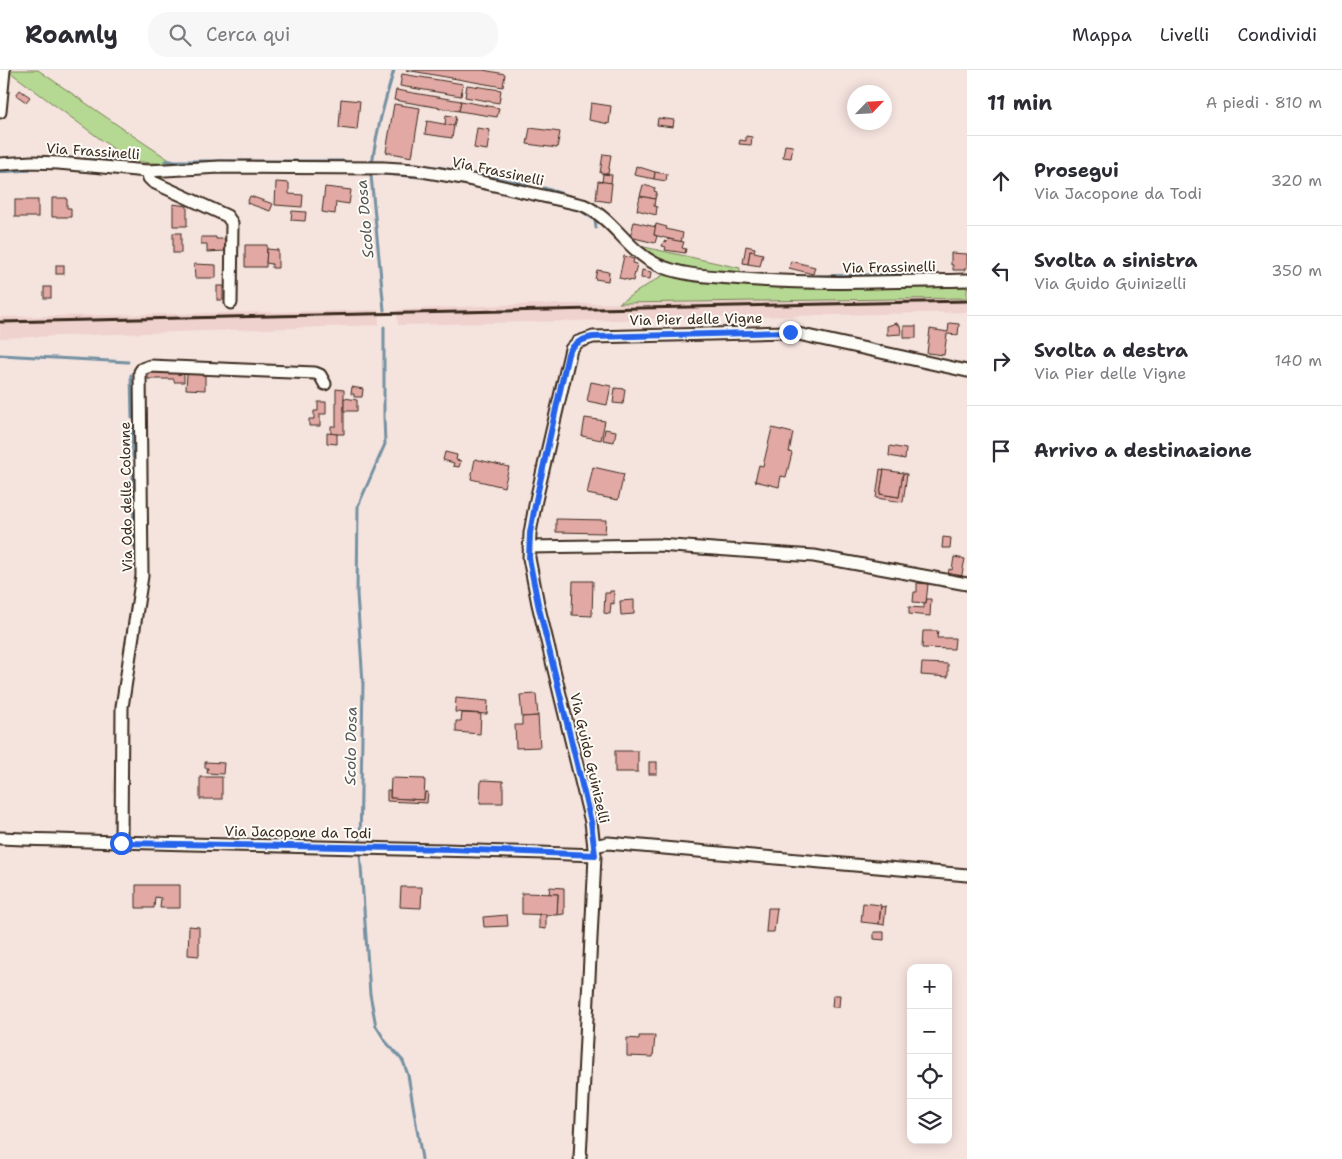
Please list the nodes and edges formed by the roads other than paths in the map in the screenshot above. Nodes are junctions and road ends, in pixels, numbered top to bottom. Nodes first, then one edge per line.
1 (4, 70) edge
2 (0, 112) edge
3 (0, 164) edge
4 (146, 171) junction
5 (967, 280) edge
6 (231, 303) dead end
7 (574, 345) joint
8 (967, 371) edge
9 (325, 384) dead end
10 (529, 547) junction
11 (967, 584) edge
12 (0, 838) edge
13 (121, 843) junction
14 (594, 851) junction
15 (967, 875) edge
16 (580, 1158) edge

1 - 2 street
3 - 4 street, Via Frassinelli
4 - 5 street, Via Frassinelli
4 - 6 street
7 - 8 street, Via Pier delle Vigne
7 - 10 street, Via Guido Guinizelli
9 - 13 street, Via Odo delle Colonne
10 - 11 street
10 - 14 street, Via Guido Guinizelli
12 - 13 street, Via Jacopone da Todi
13 - 14 street, Via Jacopone da Todi
14 - 15 street, Via Jacopone da Todi
14 - 16 street, Via Guido Guinizelli

